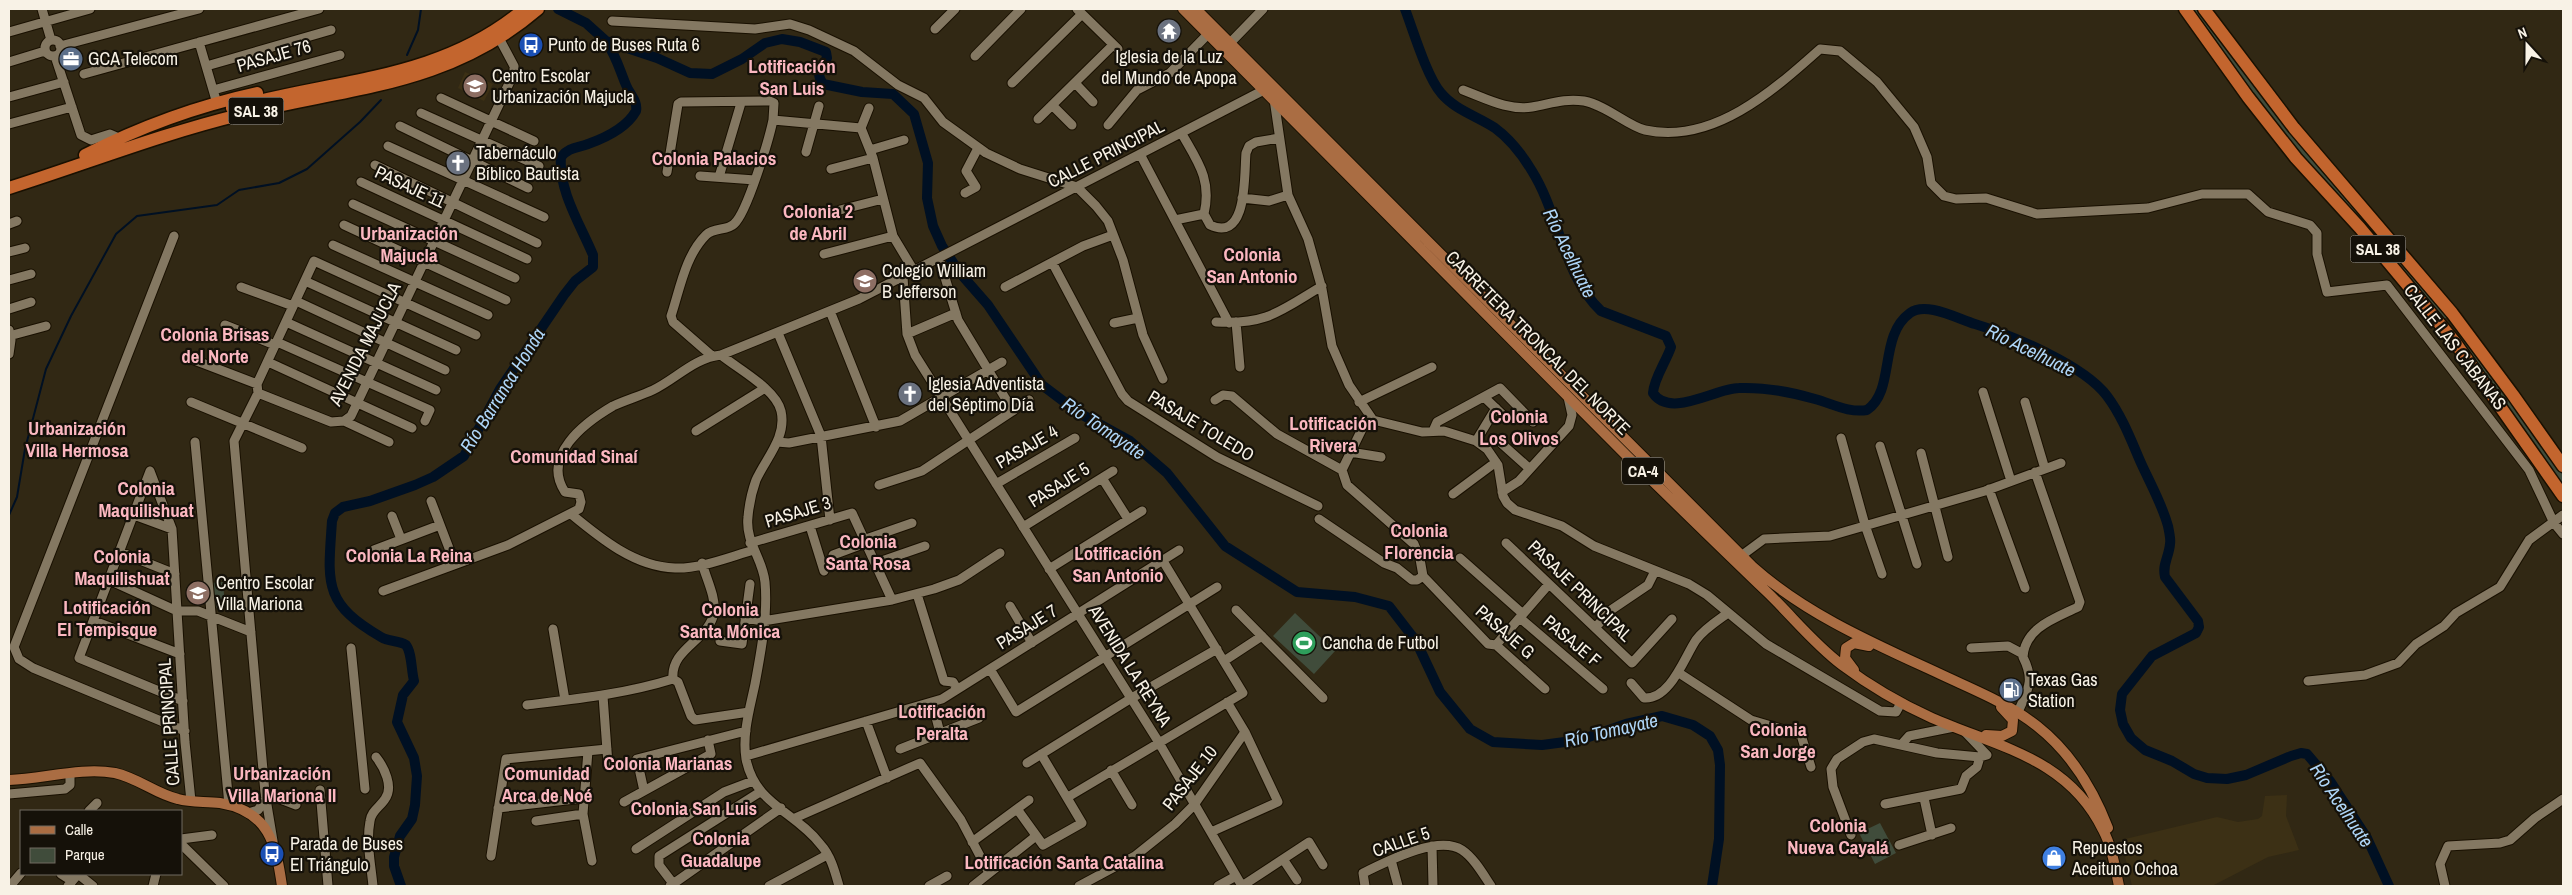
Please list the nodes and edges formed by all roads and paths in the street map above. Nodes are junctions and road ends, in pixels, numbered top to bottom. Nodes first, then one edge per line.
1 (42, 9) edge
2 (90, 9) edge
3 (199, 9) edge
4 (319, 9) edge
5 (524, 9) edge
6 (538, 9) edge
7 (955, 9) edge
8 (1021, 9) edge
9 (1183, 9) edge
10 (1196, 9) edge
11 (1263, 9) edge
12 (2185, 9) edge
13 (2204, 9) edge
14 (1079, 12) edge
15 (170, 13) edge
16 (612, 21) dead end
17 (46, 22) junction
18 (935, 29) dead end
19 (331, 30) dead end
20 (9, 32) edge
21 (500, 34) junction
22 (1208, 34) junction
23 (51, 40) junction
24 (201, 41) junction
25 (1231, 42) junction
26 (60, 46) junction
27 (45, 51) junction
28 (340, 55) dead end
29 (55, 56) junction
30 (975, 56) dead end
31 (9, 62) edge
32 (210, 65) junction
33 (84, 74) dead end
34 (64, 82) junction
35 (1012, 83) dead end
36 (1075, 83) junction
37 (344, 84) junction
38 (218, 89) junction
39 (1264, 90) junction
40 (1463, 90) dead end
41 (9, 98) edge
42 (441, 98) dead end
43 (1274, 99) junction
44 (1093, 102) dead end
45 (218, 103) junction
46 (741, 103) junction
47 (1052, 105) junction
48 (819, 106) dead end
49 (72, 107) junction
50 (869, 108) dead end
51 (421, 114) dead end
52 (1038, 119) dead end
53 (773, 120) junction
54 (491, 121) junction
55 (814, 122) junction
56 (9, 124) edge
57 (1072, 125) dead end
58 (1108, 125) dead end
59 (400, 126) dead end
60 (861, 128) junction
61 (1182, 134) junction
62 (119, 138) junction
63 (1279, 138) junction
64 (904, 140) dead end
65 (482, 141) junction
66 (534, 141) dead end
67 (388, 146) dead end
68 (978, 148) junction
69 (806, 152) dead end
70 (86, 154) junction
71 (871, 154) junction
72 (1140, 154) junction
73 (472, 161) junction
74 (375, 165) dead end
75 (539, 166) dead end
76 (831, 169) dead end
77 (667, 172) dead end
78 (700, 176) dead end
79 (719, 177) junction
80 (9, 179) edge
81 (754, 180) junction
82 (463, 181) junction
83 (361, 182) dead end
84 (1077, 187) junction
85 (9, 188) edge
86 (528, 188) dead end
87 (965, 193) dead end
88 (1288, 196) junction
89 (1242, 198) junction
90 (883, 199) junction
91 (453, 202) junction
92 (353, 204) dead end
93 (840, 210) dead end
94 (1204, 214) junction
95 (544, 217) dead end
96 (1175, 220) junction
97 (444, 221) junction
98 (344, 226) dead end
99 (1113, 235) junction
100 (174, 236) dead end
101 (893, 236) junction
102 (434, 241) junction
103 (537, 243) dead end
104 (333, 246) dead end
105 (25, 248) dead end
106 (9, 252) edge
107 (824, 254) dead end
108 (940, 257) junction
109 (527, 259) dead end
110 (424, 262) junction
111 (1052, 264) junction
112 (914, 271) junction
113 (31, 274) dead end
114 (903, 277) junction
115 (516, 278) dead end
116 (9, 280) edge
117 (305, 281) junction
118 (415, 282) junction
119 (1322, 286) junction
120 (242, 287) dead end
121 (1004, 287) dead end
122 (506, 300) dead end
123 (31, 302) dead end
124 (405, 303) junction
125 (295, 304) junction
126 (9, 309) edge
127 (830, 312) junction
128 (956, 313) junction
129 (2452, 313) junction
130 (488, 315) dead end
131 (1138, 318) junction
132 (286, 322) junction
133 (396, 322) junction
134 (1216, 322) dead end
135 (1233, 322) junction
136 (1114, 323) dead end
137 (2440, 323) junction
138 (226, 325) dead end
139 (46, 326) dead end
140 (2465, 330) junction
141 (778, 333) junction
142 (9, 334) edge
143 (907, 334) junction
144 (476, 336) dead end
145 (2454, 341) junction
146 (386, 343) junction
147 (276, 344) junction
148 (456, 350) dead end
149 (9, 354) edge
150 (716, 356) junction
151 (189, 358) dead end
152 (268, 362) junction
153 (1002, 362) dead end
154 (376, 363) junction
155 (1432, 367) dead end
156 (1240, 368) dead end
157 (445, 370) dead end
158 (988, 372) junction
159 (1163, 378) dead end
160 (367, 382) junction
161 (765, 388) junction
162 (258, 389) junction
163 (436, 390) dead end
164 (1983, 392) dead end
165 (1484, 397) junction
166 (1568, 397) junction
167 (941, 398) junction
168 (1029, 400) dead end
169 (1215, 400) dead end
170 (191, 402) dead end
171 (1359, 402) junction
172 (2025, 402) dead end
173 (357, 403) junction
174 (1496, 408) junction
175 (1013, 411) junction
176 (1507, 419) dead end
177 (1373, 420) junction
178 (344, 421) junction
179 (425, 421) dead end
180 (1533, 422) dead end
181 (242, 425) junction
182 (876, 426) junction
183 (412, 428) dead end
184 (696, 431) dead end
185 (1433, 431) junction
186 (821, 436) junction
187 (1076, 438) dead end
188 (1841, 438) dead end
189 (1476, 441) junction
190 (195, 442) dead end
191 (389, 442) dead end
192 (777, 442) junction
193 (969, 442) junction
194 (1502, 444) dead end
195 (1880, 446) dead end
196 (302, 448) dead end
197 (1350, 452) junction
198 (1921, 453) dead end
199 (1381, 457) dead end
200 (1496, 462) junction
201 (2060, 463) dead end
202 (2563, 466) edge
203 (2045, 469) junction
204 (1342, 470) junction
205 (1530, 470) junction
206 (1113, 471) dead end
207 (2035, 472) junction
208 (1102, 478) junction
209 (2010, 481) junction
210 (996, 484) junction
211 (879, 485) dead end
212 (1989, 489) junction
213 (1502, 492) junction
214 (1453, 494) dead end
215 (2563, 496) edge
216 (431, 501) dead end
217 (1935, 505) junction
218 (1318, 506) dead end
219 (1142, 511) dead end
220 (571, 514) junction
221 (1901, 514) junction
222 (134, 515) junction
223 (2563, 515) edge
224 (392, 516) dead end
225 (1128, 519) junction
226 (1319, 519) dead end
227 (830, 520) junction
228 (912, 522) dead end
229 (2554, 522) junction
230 (440, 524) junction
231 (1865, 525) junction
232 (810, 526) junction
233 (1023, 527) junction
234 (172, 529) junction
235 (2563, 534) edge
236 (401, 540) junction
237 (867, 541) junction
238 (1506, 543) dead end
239 (925, 546) dead end
240 (752, 547) junction
241 (374, 550) dead end
242 (1179, 550) dead end
243 (120, 552) junction
244 (1000, 553) dead end
245 (833, 555) dead end
246 (1741, 556) junction
247 (1948, 557) dead end
248 (1460, 558) dead end
249 (1163, 561) junction
250 (702, 563) junction
251 (876, 563) junction
252 (455, 564) junction
253 (1917, 564) dead end
254 (1050, 569) junction
255 (1654, 570) junction
256 (824, 572) dead end
257 (175, 574) junction
258 (1882, 574) dead end
259 (1423, 576) junction
260 (109, 580) junction
261 (750, 584) dead end
262 (1549, 584) junction
263 (1217, 587) dead end
264 (2025, 588) dead end
265 (383, 591) dead end
266 (917, 594) junction
267 (892, 600) junction
268 (1189, 604) junction
269 (1010, 606) dead end
270 (1236, 610) dead end
271 (178, 611) junction
272 (1728, 612) junction
273 (1078, 614) junction
274 (1522, 616) junction
275 (211, 617) junction
276 (745, 618) junction
277 (1672, 619) dead end
278 (94, 621) junction
279 (763, 621) junction
280 (1595, 628) junction
281 (553, 629) dead end
282 (251, 632) junction
283 (13, 633) edge
284 (1262, 636) junction
285 (720, 640) dead end
286 (1032, 643) junction
287 (1496, 645) junction
288 (351, 648) dead end
289 (1971, 648) dead end
290 (1218, 649) junction
291 (1894, 653) junction
292 (180, 654) junction
293 (2023, 654) junction
294 (1105, 657) junction
295 (1224, 661) junction
296 (990, 669) junction
297 (1679, 673) junction
298 (674, 680) junction
299 (2308, 681) dead end
300 (1865, 682) junction
301 (1631, 683) dead end
302 (958, 689) junction
303 (1546, 689) dead end
304 (1603, 689) dead end
305 (603, 696) junction
306 (1988, 696) junction
307 (1323, 698) dead end
308 (1130, 699) junction
309 (565, 700) junction
310 (184, 701) junction
311 (932, 702) junction
312 (1228, 702) junction
313 (1901, 703) junction
314 (527, 705) dead end
315 (749, 712) junction
316 (2018, 712) junction
317 (1925, 715) junction
318 (980, 718) dead end
319 (866, 721) junction
320 (1954, 727) junction
321 (184, 731) junction
322 (746, 731) junction
323 (1925, 731) junction
324 (1245, 732) junction
325 (1969, 733) junction
326 (940, 734) junction
327 (708, 740) junction
328 (1158, 741) junction
329 (1901, 745) junction
330 (607, 749) junction
331 (900, 750) dead end
332 (588, 751) junction
333 (1041, 754) junction
334 (746, 756) junction
335 (376, 757) dead end
336 (1980, 757) junction
337 (1027, 763) dead end
338 (608, 764) dead end
339 (1811, 767) dead end
340 (1111, 770) junction
341 (70, 774) junction
342 (887, 778) junction
343 (9, 780) edge
344 (753, 781) junction
345 (365, 789) dead end
346 (320, 790) dead end
347 (644, 791) junction
348 (760, 792) junction
349 (9, 794) edge
350 (265, 796) junction
351 (1068, 797) junction
352 (584, 798) junction
353 (1924, 798) junction
354 (2563, 799) edge
355 (1029, 800) dead end
356 (191, 801) junction
357 (624, 802) dead end
358 (97, 803) dead end
359 (1885, 804) dead end
360 (229, 805) junction
361 (296, 805) dead end
362 (1132, 805) dead end
363 (1194, 805) junction
364 (498, 808) junction
365 (781, 808) junction
366 (1017, 809) junction
367 (91, 810) edge
368 (248, 814) junction
369 (583, 814) junction
370 (795, 818) junction
371 (536, 821) dead end
372 (1952, 828) dead end
373 (1210, 832) junction
374 (212, 835) dead end
375 (1851, 835) dead end
376 (1932, 835) junction
377 (1036, 836) junction
378 (182, 839) edge
379 (273, 841) junction
380 (972, 842) junction
381 (1899, 844) dead end
382 (182, 845) edge
383 (1432, 846) junction
384 (636, 849) dead end
385 (827, 855) junction
386 (491, 856) dead end
387 (1283, 859) junction
388 (1391, 860) junction
389 (592, 862) dead end
390 (1323, 865) dead end
391 (989, 873) junction
392 (20, 874) edge
393 (947, 876) dead end
394 (1236, 876) junction
395 (74, 879) edge
396 (1297, 880) dead end
397 (673, 885) edge
398 (10, 886) edge
399 (93, 886) edge
400 (224, 886) edge
401 (282, 886) edge
402 (328, 886) edge
403 (372, 886) edge
404 (769, 886) edge
405 (839, 886) edge
406 (928, 886) edge
407 (973, 886) edge
408 (1079, 886) edge
409 (1218, 886) edge
410 (1242, 886) edge
411 (1365, 886) edge
412 (1398, 886) edge
413 (1433, 886) edge
414 (1490, 886) edge
415 (2119, 886) edge
416 (2125, 886) edge
417 (2445, 886) edge

1 - 17 street
2 - 17 street
3 - 15 street
4 - 24 street
5 - 21 highway, SAL 38
6 - 21 highway, SAL 38
7 - 18 street
8 - 30 street
9 - 22 main road, CARRETERA TRONCAL DEL NORTE / CA-4
10 - 25 main road, CARRETERA TRONCAL DEL NORTE / CA-4
11 - 25 street
12 - 137 highway, SAL 38
13 - 129 highway, SAL 38
14 - 35 street
14 - 36 street
15 - 26 street
16 - 68 street
17 - 20 street
17 - 23 street
19 - 32 street
21 - 37 highway, SAL 38
21 - 54 street, AVENIDA MAJUCLA
21 - 85 highway, SAL 38
22 - 39 main road, CARRETERA TRONCAL DEL NORTE / CA-4
22 - 58 street
23 - 26 street
23 - 27 street
24 - 32 street
24 - 33 street
24 - 45 street
25 - 246 main road, CARRETERA TRONCAL DEL NORTE / CA-4
26 - 29 street
27 - 29 street
27 - 31 street
28 - 38 street, PASAJE 76
29 - 34 street
32 - 38 street
34 - 41 street
34 - 49 street
36 - 44 street
36 - 47 street
37 - 45 highway
37 - 70 highway, SAL 38
38 - 45 street
39 - 43 main road, CARRETERA TRONCAL DEL NORTE / CA-4
39 - 61 street, CALLE PRINCIPAL
40 - 229 street, CALLE LAS CABANAS
42 - 54 street
43 - 63 street
43 - 166 main road, CARRETERA TRONCAL DEL NORTE / CA-4
45 - 62 highway
46 - 53 street
46 - 77 street
46 - 79 street
47 - 52 street
47 - 57 street
48 - 55 street
49 - 56 street
49 - 62 street
50 - 60 street
51 - 65 street
53 - 55 street
53 - 81 street
54 - 65 street, AVENIDA MAJUCLA
54 - 66 street
55 - 60 street
55 - 69 street
59 - 73 street
60 - 71 street
61 - 72 street, CALLE PRINCIPAL
61 - 94 street
62 - 70 highway
63 - 88 street
63 - 89 street
64 - 71 street
65 - 73 street, AVENIDA MAJUCLA
65 - 75 street
67 - 82 street
68 - 84 street
68 - 87 street
70 - 80 highway, SAL 38
71 - 76 street
71 - 90 street
72 - 84 street, CALLE PRINCIPAL
72 - 96 street
73 - 82 street, AVENIDA MAJUCLA
73 - 86 street
74 - 91 street
78 - 79 street
79 - 81 street
81 - 150 street
82 - 91 street, AVENIDA MAJUCLA
82 - 95 street
83 - 97 street, PASAJE 11
84 - 99 street
84 - 108 street, CALLE PRINCIPAL
88 - 89 street
88 - 119 street
89 - 94 street
90 - 93 street
90 - 101 street
91 - 97 street, AVENIDA MAJUCLA
91 - 103 street
92 - 102 street
94 - 96 street
96 - 135 street
97 - 102 street, AVENIDA MAJUCLA
97 - 109 street, PASAJE 11
98 - 110 street
99 - 111 street
99 - 131 street
100 - 283 street
101 - 107 street
101 - 112 street
102 - 110 street, AVENIDA MAJUCLA
102 - 115 street
104 - 118 street
105 - 106 street
108 - 112 street, CALLE PRINCIPAL
108 - 128 street
110 - 118 street, AVENIDA MAJUCLA
110 - 122 street
111 - 121 street
111 - 218 street, PASAJE TOLEDO
112 - 114 street, CALLE PRINCIPAL
113 - 116 street
114 - 127 street, CALLE PRINCIPAL
114 - 143 street, AVENIDA LA REYNA
117 - 124 street
117 - 125 street
117 - 133 street
118 - 124 street, AVENIDA MAJUCLA
118 - 130 street
119 - 135 street
119 - 171 street
120 - 125 street
123 - 126 street
124 - 133 street, AVENIDA MAJUCLA
124 - 144 street
125 - 132 street
125 - 146 street
127 - 141 street, CALLE PRINCIPAL
127 - 182 street
128 - 143 street
128 - 158 street
129 - 137 highway
129 - 140 highway, SAL 38
131 - 136 street
131 - 159 street
132 - 147 street
132 - 154 street
133 - 146 street, AVENIDA MAJUCLA
133 - 148 street
134 - 135 street
135 - 156 street
137 - 145 highway, SAL 38
138 - 147 street
139 - 142 street
140 - 145 highway
140 - 202 highway, SAL 38
141 - 150 street, CALLE PRINCIPAL
141 - 186 street
142 - 149 street
143 - 167 street, AVENIDA LA REYNA
145 - 215 highway, SAL 38
146 - 154 street, AVENIDA MAJUCLA
146 - 157 street
147 - 152 street
147 - 160 street
150 - 161 street
150 - 220 street
151 - 162 street
152 - 162 street
152 - 173 street
153 - 158 street
154 - 160 street, AVENIDA MAJUCLA
154 - 163 street
155 - 171 street
158 - 167 street
158 - 175 street
160 - 173 street, AVENIDA MAJUCLA
160 - 179 street
161 - 184 street
161 - 192 street
162 - 178 street
162 - 181 street
164 - 209 street
165 - 174 street
165 - 180 street
165 - 185 street
166 - 205 street
166 - 300 main road, CARRETERA TRONCAL DEL NORTE / CA-4
167 - 182 street
167 - 193 street, AVENIDA LA REYNA
168 - 175 street
169 - 204 street
170 - 181 street
171 - 177 street
172 - 203 street
173 - 178 street, AVENIDA MAJUCLA
173 - 183 street
174 - 176 street
174 - 189 street
175 - 193 street
177 - 185 street
177 - 197 street
178 - 191 street
181 - 196 street
181 - 282 street
182 - 186 street
185 - 189 street
186 - 192 street
186 - 227 street
187 - 210 street, PASAJE 4
188 - 231 street
189 - 200 street
190 - 275 street
192 - 240 street
193 - 210 street, AVENIDA LA REYNA
193 - 211 street
194 - 205 street
195 - 221 street
197 - 199 street
197 - 204 street
198 - 217 street
200 - 213 street
200 - 214 street
201 - 203 street
203 - 207 street
204 - 259 street
205 - 213 street
206 - 208 street, PASAJE 5
207 - 209 street
207 - 293 street
208 - 225 street
208 - 233 street, PASAJE 5
209 - 212 street
210 - 233 street, AVENIDA LA REYNA
212 - 217 street
212 - 264 street
213 - 255 street
216 - 230 street
217 - 221 street
217 - 247 street
219 - 225 street
220 - 250 street
220 - 252 street
221 - 231 street
221 - 253 street
222 - 234 street
222 - 234 street, CALLE PRINCIPAL
222 - 243 street
223 - 229 street
224 - 236 street
225 - 254 street
226 - 259 street
227 - 232 street, PASAJE 3
227 - 237 street, PASAJE 3
228 - 237 street
229 - 235 street
229 - 299 street
230 - 236 street
230 - 252 street
231 - 246 street
231 - 258 street
232 - 240 street, PASAJE 3
232 - 256 street
233 - 254 street, AVENIDA LA REYNA
234 - 257 street, CALLE PRINCIPAL
236 - 241 street
237 - 245 street
237 - 251 street
238 - 262 street, PASAJE PRINCIPAL
239 - 251 street
240 - 250 street
240 - 279 street
242 - 249 street, PASAJE 7
243 - 257 street
243 - 260 street
244 - 266 street
246 - 291 main road, CARRETERA TRONCAL DEL NORTE / CA-4
248 - 274 street, PASAJE F
249 - 268 street
249 - 273 street, PASAJE 7
250 - 298 street
251 - 267 street
252 - 265 street
254 - 273 street, AVENIDA LA REYNA
255 - 272 street
255 - 280 street
257 - 271 street, CALLE PRINCIPAL
259 - 287 street, PASAJE G
260 - 271 street
260 - 278 street
261 - 276 street
262 - 274 street
262 - 280 street, PASAJE PRINCIPAL
263 - 268 street
266 - 267 street
266 - 302 street
267 - 279 street
268 - 290 street
268 - 294 street
269 - 286 street
270 - 284 street
271 - 275 street
271 - 292 street, CALLE PRINCIPAL
272 - 297 street
272 - 313 street
273 - 286 street, PASAJE 7
273 - 294 street, AVENIDA LA REYNA
274 - 287 street
274 - 304 street, PASAJE F
275 - 282 street
275 - 360 street
276 - 279 street
276 - 285 street
277 - 280 street, PASAJE PRINCIPAL
278 - 292 street
278 - 310 street
279 - 315 street
281 - 309 street
282 - 350 street
283 - 321 street
284 - 295 street
284 - 307 street
286 - 296 street, PASAJE 7
287 - 303 street, PASAJE G
288 - 345 street
289 - 293 street
290 - 295 street
290 - 308 street
291 - 300 main road
291 - 306 main road, CARRETERA TRONCAL DEL NORTE / CA-4
292 - 310 street, CALLE PRINCIPAL
293 - 316 street
294 - 296 street
294 - 308 street, AVENIDA LA REYNA
295 - 312 street
296 - 302 street, PASAJE 7
297 - 301 street
297 - 339 street
298 - 305 street
298 - 315 street
300 - 313 main road, CARRETERA TRONCAL DEL NORTE / CA-4
302 - 311 street, PASAJE 7
305 - 309 street
305 - 330 street
306 - 316 main road, CARRETERA TRONCAL DEL NORTE / CA-4
306 - 325 main road
308 - 328 street, AVENIDA LA REYNA
308 - 333 street
309 - 314 street
310 - 321 street, CALLE PRINCIPAL
311 - 319 street, PASAJE 7
311 - 326 street
312 - 324 street
312 - 328 street
313 - 317 main road, CARRETERA TRONCAL DEL NORTE / CA-4
315 - 322 street
316 - 416 main road, CARRETERA TRONCAL DEL NORTE / CA-4
317 - 320 main road, CARRETERA TRONCAL DEL NORTE / CA-4
317 - 323 street
318 - 326 street
319 - 334 street, PASAJE 7
319 - 342 street
320 - 323 street
320 - 325 main road, CARRETERA TRONCAL DEL NORTE / CA-4
321 - 356 street, CALLE PRINCIPAL
322 - 327 street
322 - 334 street
323 - 329 street
324 - 363 street, PASAJE 10
324 - 373 street
325 - 336 street
325 - 415 main road, CARRETERA TRONCAL DEL NORTE / CA-4
326 - 331 street
327 - 347 street
327 - 347 street
328 - 340 street
328 - 363 street, AVENIDA LA REYNA
329 - 336 street
329 - 375 street
330 - 332 street
330 - 338 street
332 - 352 street
332 - 364 street
333 - 337 street
333 - 351 street
334 - 344 street
335 - 403 street
336 - 353 street
340 - 351 street
340 - 362 street
341 - 343 main road
341 - 349 street
341 - 356 main road
342 - 370 street
342 - 380 street
344 - 348 street
344 - 384 street
346 - 402 street
347 - 357 street
348 - 365 street
348 - 397 street
350 - 361 street
350 - 368 street
350 - 379 street
351 - 377 street
352 - 364 street
352 - 369 street
353 - 359 street
353 - 376 street
354 - 417 street
355 - 366 street
356 - 360 main road
358 - 367 street
360 - 368 main road
363 - 373 street, AVENIDA LA REYNA
363 - 408 street, PASAJE 10
364 - 386 street
365 - 370 street
365 - 397 street
366 - 377 street
366 - 380 street
368 - 379 main road
369 - 371 street
369 - 389 street
370 - 385 street
372 - 376 street
373 - 394 street, AVENIDA LA REYNA
374 - 378 street
376 - 381 street
377 - 391 street
379 - 401 main road
380 - 391 street
382 - 400 street
383 - 388 street, CALLE 5
383 - 413 street
383 - 414 street, CALLE 5
385 - 404 street
385 - 405 street
387 - 390 street
387 - 396 street
387 - 410 street
388 - 411 street, CALLE 5
388 - 412 street
391 - 407 street
392 - 398 street
393 - 406 street
394 - 409 street
394 - 410 street, AVENIDA LA REYNA
395 - 399 street

